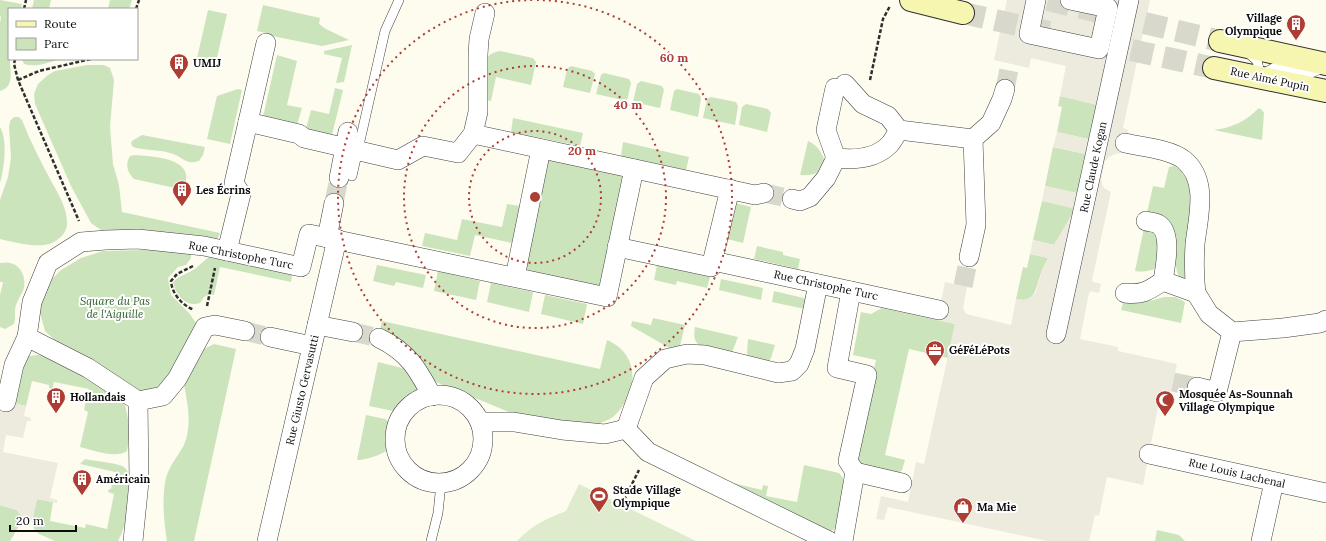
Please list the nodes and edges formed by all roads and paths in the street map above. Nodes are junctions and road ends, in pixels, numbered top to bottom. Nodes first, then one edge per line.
1 (400, 0) edge
2 (893, 0) edge
3 (911, 0) edge
4 (1036, 0) edge
5 (1070, 0) edge
6 (1129, 0) edge
7 (485, 13) dead end
8 (963, 13) tunnel mouth
9 (1220, 41) tunnel mouth
10 (266, 44) dead end
11 (1241, 45) junction
12 (15, 60) edge
13 (87, 60) edge
14 (1326, 64) edge
15 (1326, 67) edge
16 (1214, 68) tunnel mouth
17 (1262, 78) junction
18 (18, 80) junction
19 (1005, 89) tunnel mouth
20 (1326, 91) edge
21 (863, 104) junction
22 (248, 122) junction
23 (899, 130) junction
24 (473, 134) junction
25 (972, 139) junction
26 (350, 143) junction
27 (1125, 143) dead end
28 (541, 149) junction
29 (836, 158) junction
30 (634, 169) junction
31 (346, 177) tunnel mouth
32 (730, 190) junction
33 (764, 193) tunnel mouth
34 (792, 199) tunnel mouth
35 (334, 203) tunnel mouth
36 (1146, 221) dead end
37 (332, 238) junction
38 (81, 242) junction
39 (204, 246) junction
40 (617, 247) junction
41 (228, 250) junction
42 (969, 257) tunnel mouth
43 (713, 261) junction
44 (216, 266) dead end
45 (515, 277) junction
46 (1163, 281) junction
47 (818, 284) junction
48 (851, 291) junction
49 (1125, 292) dead end
50 (1196, 293) junction
51 (210, 294) dead end
52 (939, 310) dead end
53 (1326, 320) edge
54 (317, 325) junction
55 (206, 327) junction
56 (245, 331) tunnel mouth
57 (352, 332) tunnel mouth
58 (1232, 332) junction
59 (1056, 334) dead end
60 (27, 337) junction
61 (270, 337) tunnel mouth
62 (378, 338) tunnel mouth
63 (312, 346) junction
64 (1197, 388) tunnel mouth
65 (5, 395) edge
66 (432, 396) junction
67 (138, 401) junction
68 (480, 422) junction
69 (626, 429) junction
70 (648, 452) junction
71 (1148, 454) dead end
72 (855, 472) junction
73 (1274, 482) junction
74 (902, 483) dead end
75 (441, 484) junction
76 (1326, 493) edge
77 (624, 500) dead end
78 (133, 541) edge
79 (267, 541) edge
80 (431, 541) edge
81 (829, 541) edge
82 (843, 541) edge
83 (1261, 541) edge

1 - 26 lane
2 - 21 path
3 - 8 street
4 - 5 street
6 - 59 street, Rue Claude Kogan
7 - 24 street
9 - 11 street
10 - 22 street
11 - 14 street
11 - 17 lane
12 - 18 path
13 - 18 path
15 - 17 lane
16 - 17 street, Rue Aimé Pupin
17 - 20 street, Rue Aimé Pupin
18 - 38 path
19 - 25 street
21 - 23 street
21 - 29 street
22 - 26 street
22 - 41 street
23 - 25 street
23 - 29 street
24 - 26 street
24 - 28 street
25 - 42 street
26 - 31 street
27 - 50 street
28 - 30 street
28 - 45 street
29 - 34 street
30 - 32 street
30 - 40 street, Rue Christophe Turc
32 - 33 street
32 - 43 street
35 - 37 street, Rue Giusto Gervasutti
36 - 46 street
37 - 41 street, Rue Christophe Turc
37 - 45 street, Rue Christophe Turc
37 - 54 street, Rue Giusto Gervasutti
38 - 39 street, Rue Christophe Turc
38 - 60 street
39 - 41 street, Rue Christophe Turc
39 - 55 path
40 - 43 street, Rue Christophe Turc
40 - 45 street, Rue Christophe Turc
43 - 47 street, Rue Christophe Turc
44 - 51 path
46 - 49 street
46 - 50 street
47 - 48 street, Rue Christophe Turc
47 - 69 street
48 - 52 street, Rue Christophe Turc
48 - 72 street
50 - 58 street
53 - 58 street
54 - 57 street
54 - 63 street, Rue Giusto Gervasutti
55 - 56 street
55 - 67 street
58 - 64 street
60 - 65 street
60 - 67 street
61 - 63 street
62 - 66 street
63 - 79 street, Rue Giusto Gervasutti
66 - 68 street
66 - 75 street
67 - 78 street
68 - 69 street
68 - 75 street
69 - 70 street
70 - 77 path
70 - 81 street
71 - 73 street, Rue Louis Lachenal
72 - 74 street
72 - 82 street
73 - 76 street, Rue Louis Lachenal
73 - 83 street
75 - 80 lane

